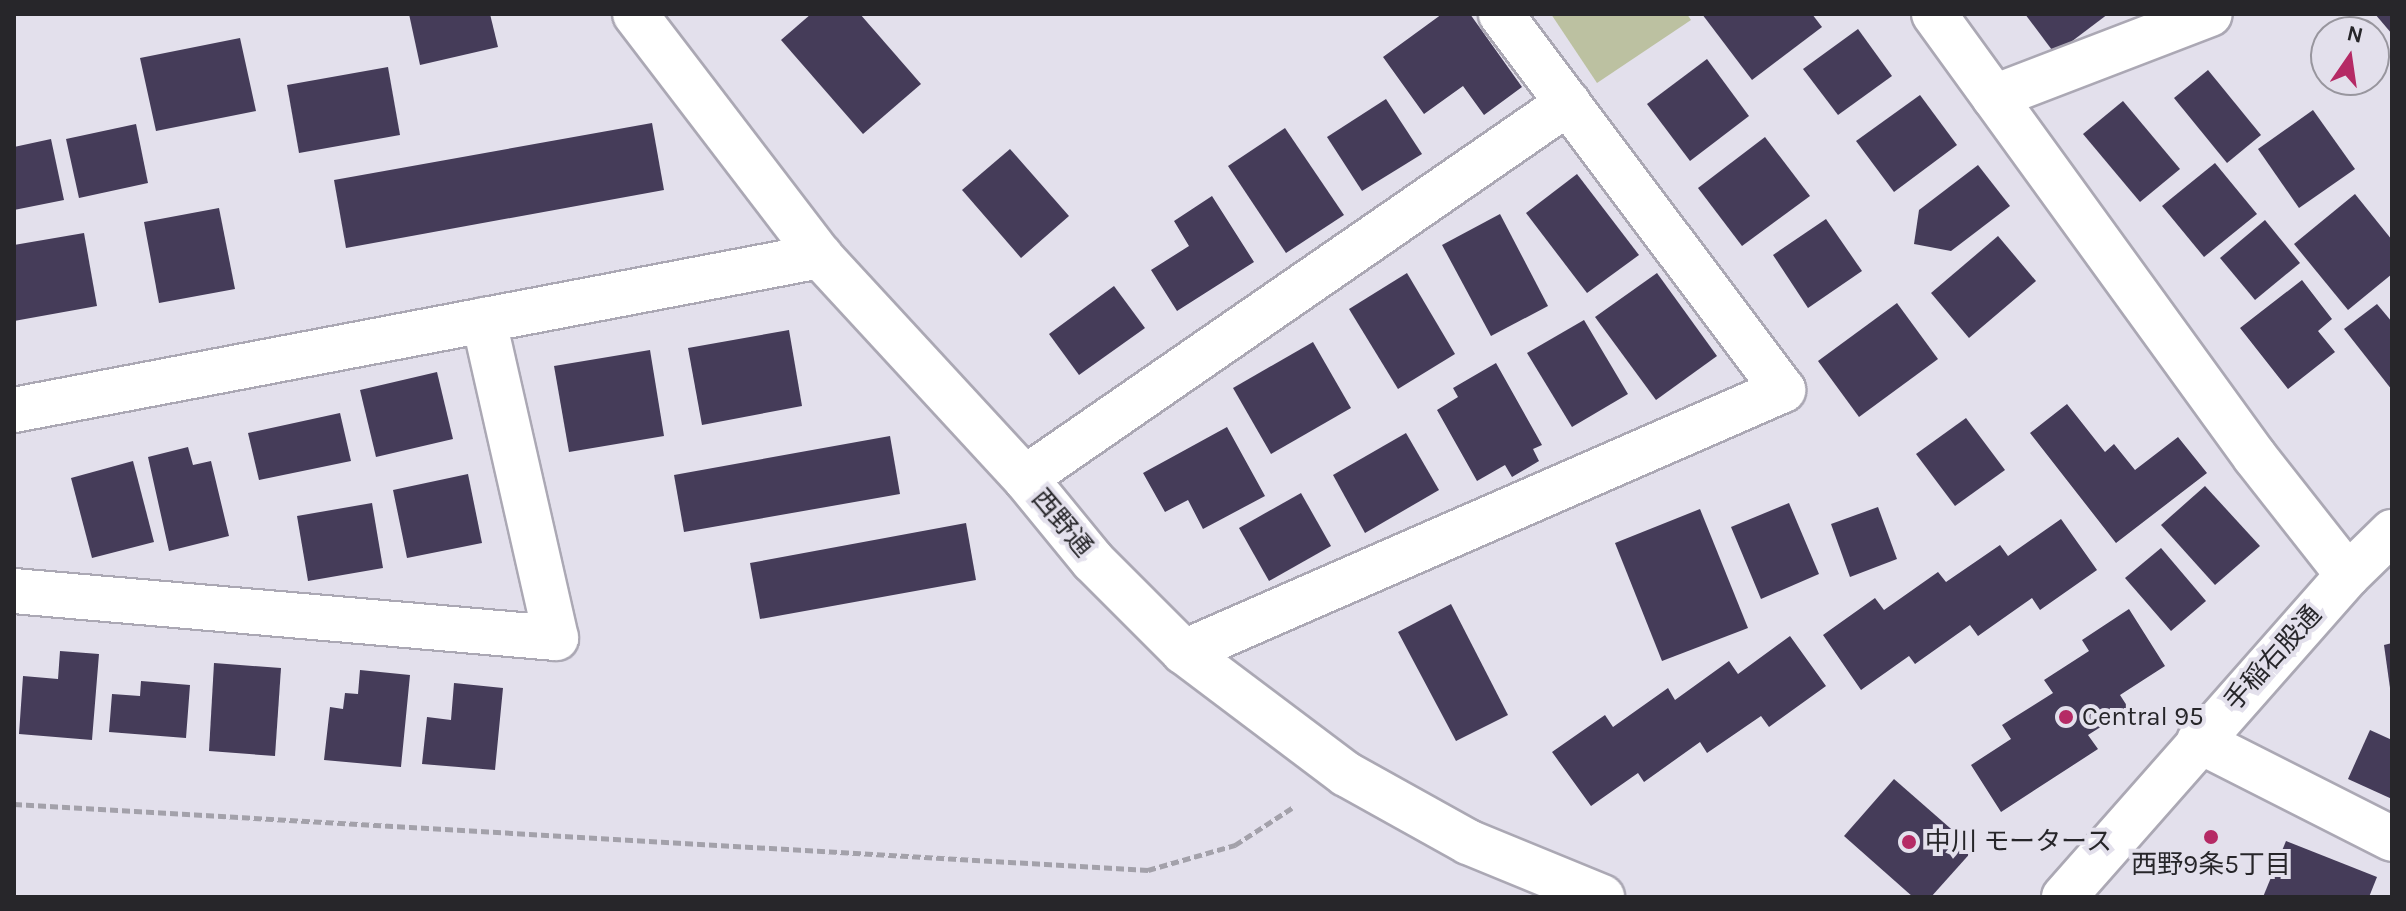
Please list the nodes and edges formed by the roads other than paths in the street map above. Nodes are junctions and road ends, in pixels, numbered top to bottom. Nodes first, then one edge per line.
1 (635, 14) edge
2 (1501, 14) edge
3 (1934, 14) edge
4 (2210, 14) edge
5 (1994, 97) junction
6 (1568, 103) junction
7 (820, 256) junction
8 (484, 320) junction
9 (14, 410) edge
10 (1025, 478) junction
11 (2392, 532) edge
12 (2348, 575) junction
13 (14, 591) edge
14 (1184, 652) junction
15 (2199, 741) junction
16 (2392, 839) edge
17 (1602, 897) edge
18 (2064, 897) edge

1 - 7 street, 西野通
2 - 6 street
3 - 5 street
4 - 5 street
5 - 12 street
6 - 10 street
6 - 14 street
7 - 8 street
7 - 10 street, 西野通
8 - 9 street
8 - 13 street
10 - 14 street, 西野通
11 - 12 street, 手稲右股通
12 - 15 street, 手稲右股通
14 - 17 street, 西野通
15 - 16 street
15 - 18 street, 手稲右股通

